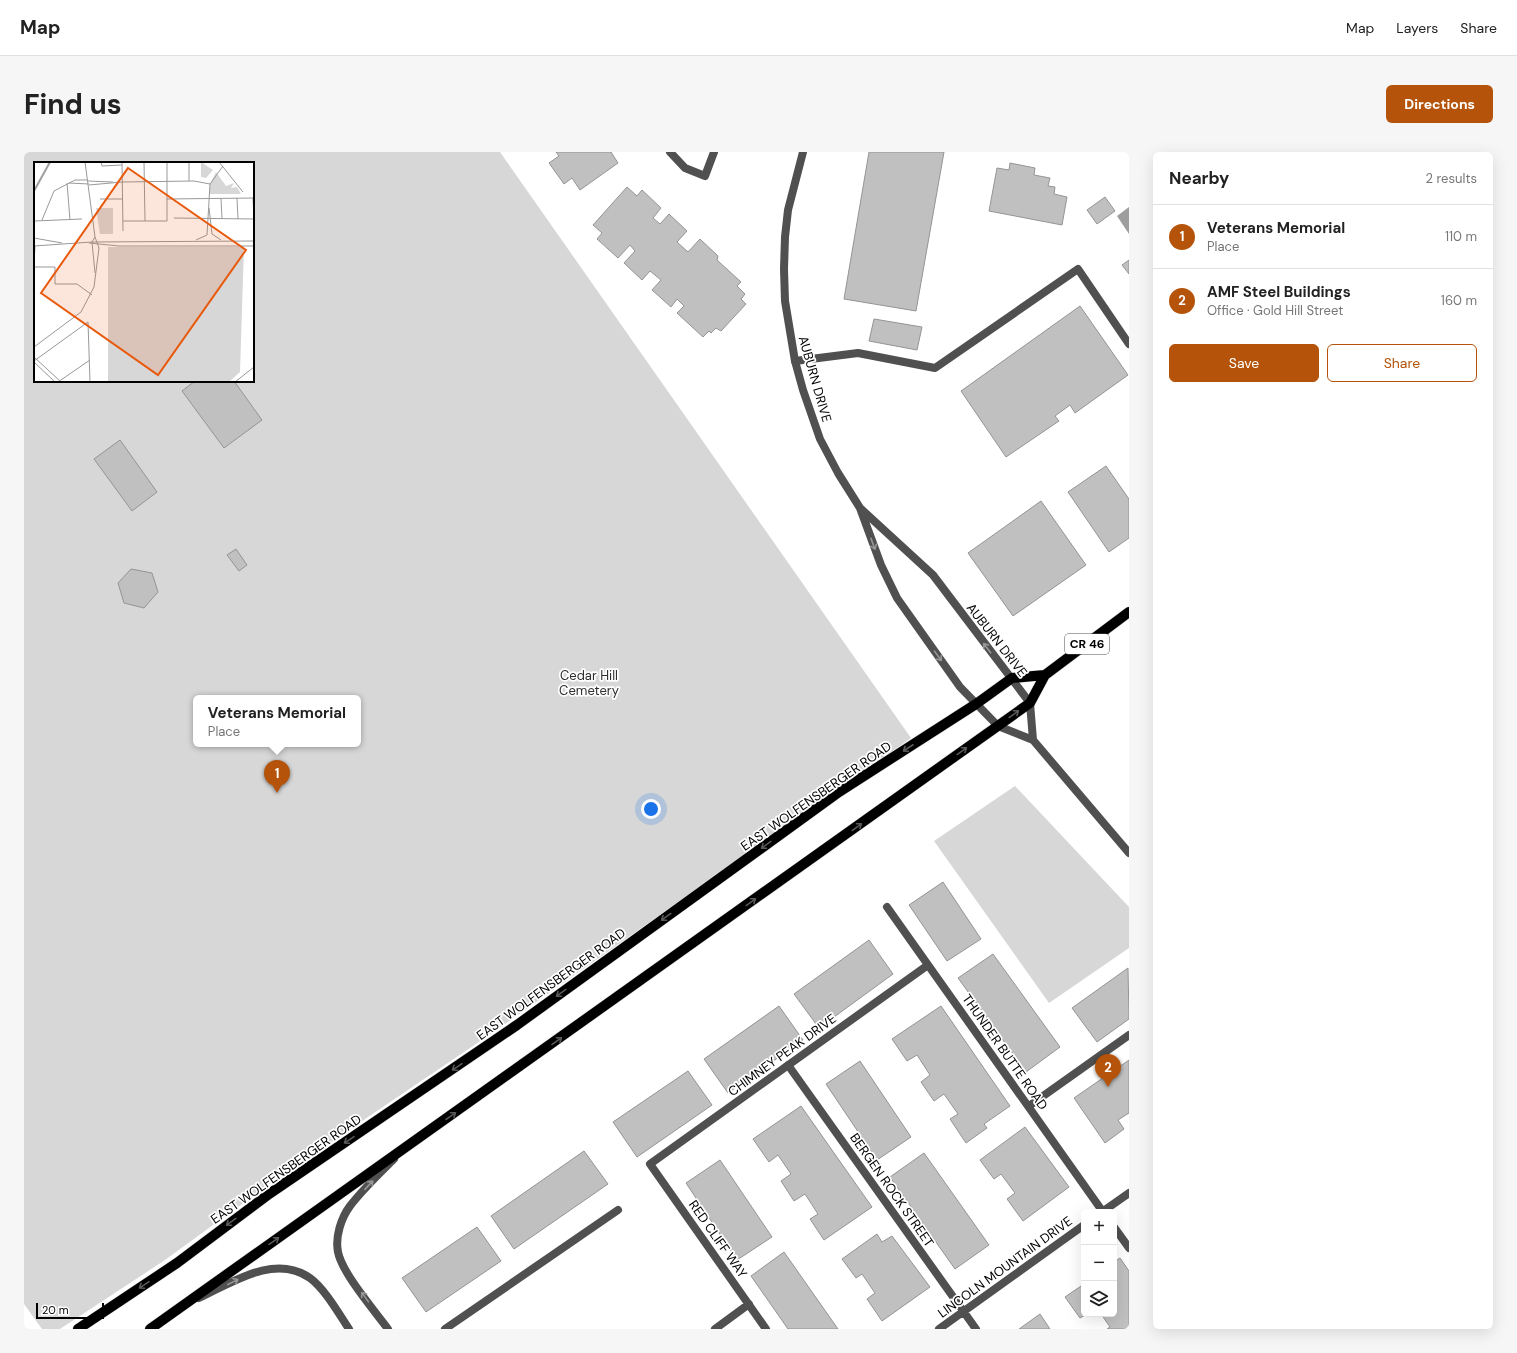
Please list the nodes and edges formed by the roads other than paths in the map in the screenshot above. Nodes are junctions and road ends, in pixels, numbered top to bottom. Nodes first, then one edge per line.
1 (670, 152) edge
2 (714, 152) edge
3 (802, 152) edge
4 (1129, 344) edge
5 (795, 361) junction
6 (860, 508) junction
7 (1129, 612) edge
8 (1045, 675) junction
9 (1012, 678) junction
10 (1030, 703) junction
11 (976, 704) junction
12 (998, 726) junction
13 (1033, 740) junction
14 (1129, 853) edge
15 (887, 907) dead end
16 (928, 965) junction
17 (1129, 1036) edge
18 (788, 1065) junction
19 (1029, 1106) junction
20 (401, 1151) junction
21 (650, 1164) joint
22 (1129, 1193) edge
23 (1101, 1209) edge
24 (1107, 1209) edge
25 (618, 1210) dead end
26 (1081, 1227) edge
27 (1117, 1231) edge
28 (1129, 1248) edge
29 (749, 1304) junction
30 (185, 1305) junction
31 (964, 1312) junction
32 (78, 1329) edge
33 (150, 1329) edge
34 (349, 1329) edge
35 (388, 1329) edge
36 (445, 1329) edge
37 (715, 1329) edge
38 (766, 1329) edge
39 (939, 1329) edge
40 (976, 1329) edge

1 - 2 street
3 - 5 street, AUBURN DRIVE
4 - 5 street
5 - 6 street, AUBURN DRIVE
9 -> 6 street, AUBURN DRIVE
6 -> 11 street, AUBURN DRIVE
7 - 8 main road, CR 46
8 - 9 main road
8 - 10 main road
9 - 10 street, AUBURN DRIVE
9 - 11 main road, EAST WOLFENSBERGER ROAD
12 -> 10 main road
10 - 13 street
11 - 12 street, AUBURN DRIVE
11 -> 32 main road, EAST WOLFENSBERGER ROAD
12 - 13 street
20 -> 12 main road
13 - 14 street
15 - 16 street, THUNDER BUTTE ROAD
16 - 18 street, CHIMNEY PEAK DRIVE
16 - 19 street, THUNDER BUTTE ROAD
17 - 19 street
18 - 21 street, CHIMNEY PEAK DRIVE
18 - 31 street, BERGEN ROCK STREET
19 - 23 street, THUNDER BUTTE ROAD
30 -> 20 main road
35 -> 20 street
21 - 29 street, RED CLIFF WAY
22 - 24 street
25 - 36 street
26 - 31 street, LINCOLN MOUNTAIN DRIVE
27 - 28 street
29 - 37 street
29 - 38 street, RED CLIFF WAY
30 - 33 main road
30 -> 34 street
31 - 39 street, LINCOLN MOUNTAIN DRIVE
31 - 40 street, BERGEN ROCK STREET

